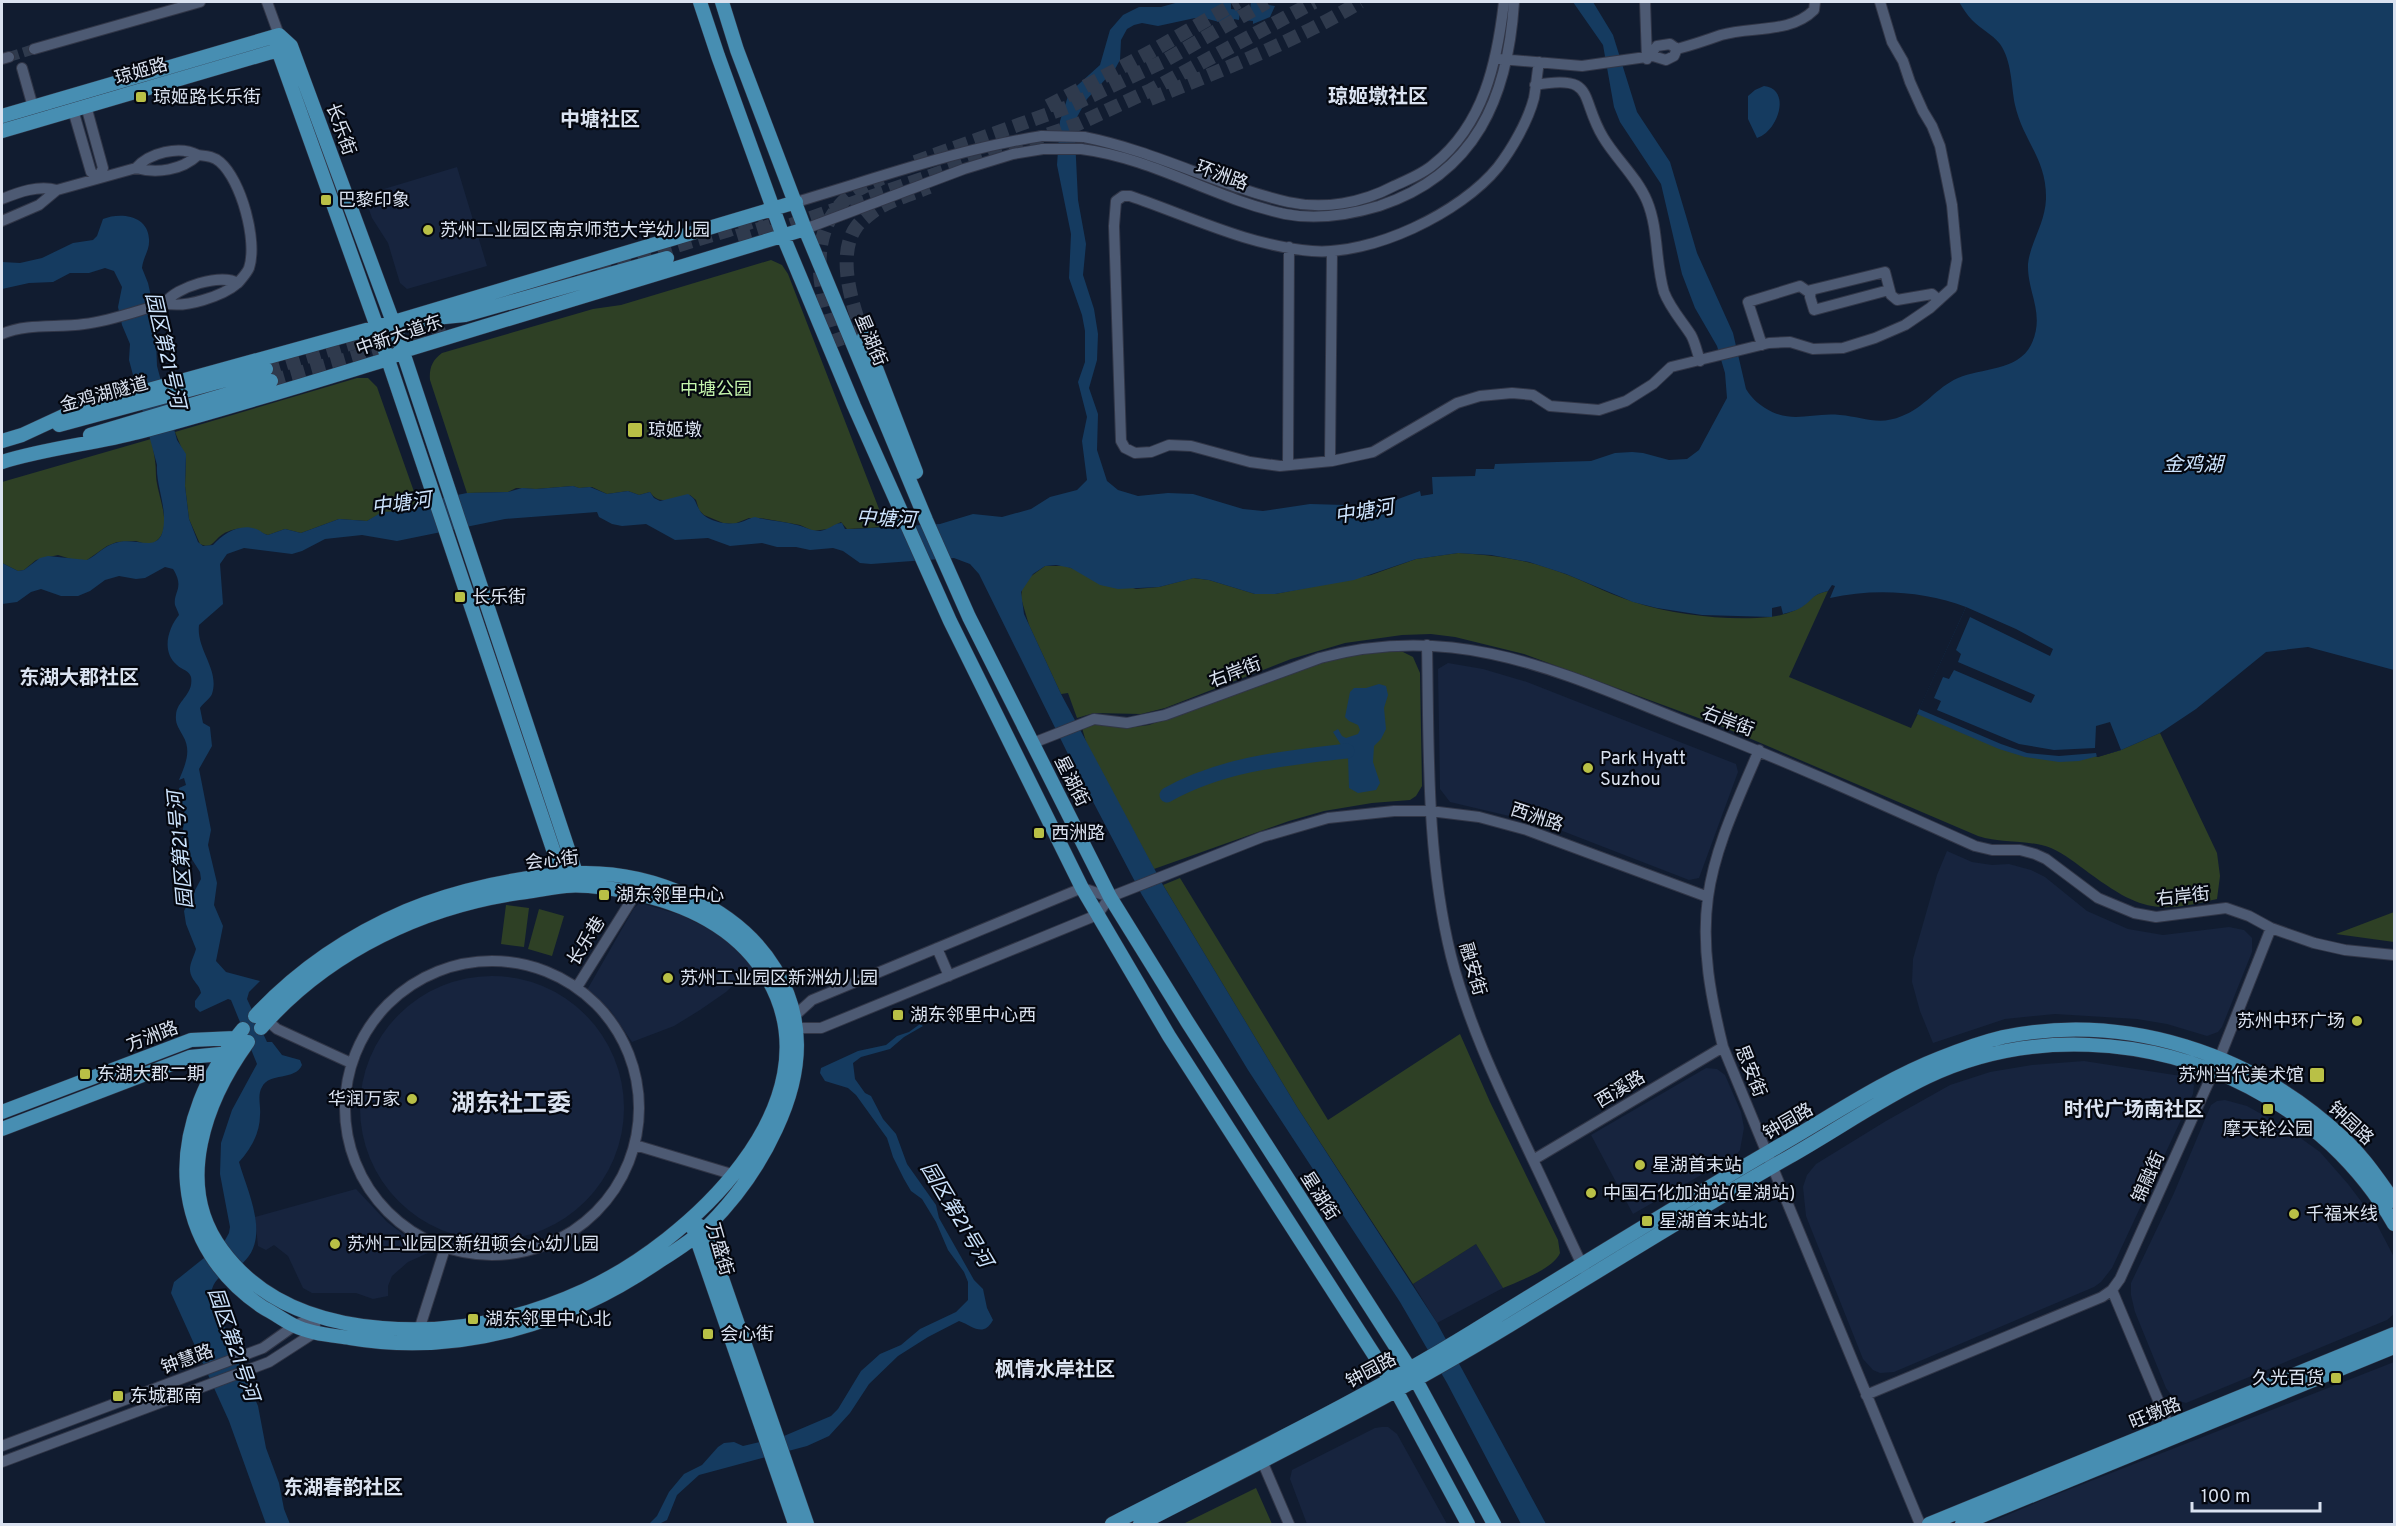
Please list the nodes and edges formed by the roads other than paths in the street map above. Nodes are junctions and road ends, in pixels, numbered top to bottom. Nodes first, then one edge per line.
1 (200, 2) edge
2 (267, 2) edge
3 (700, 2) edge
4 (722, 2) edge
5 (1504, 2) edge
6 (1514, 2) edge
7 (1645, 2) edge
8 (1815, 2) edge
9 (1881, 2) edge
10 (279, 35) junction
11 (284, 48) junction
12 (34, 49) tunnel mouth
13 (1650, 57) junction
14 (1494, 58) junction
15 (1506, 60) junction
16 (1539, 62) junction
17 (22, 68) dead end
18 (1536, 85) junction
19 (33, 107) junction
20 (79, 108) junction
21 (2, 116) edge
22 (2, 131) edge
23 (198, 155) junction
24 (136, 168) junction
25 (98, 178) junction
26 (57, 190) junction
27 (2, 199) edge
28 (796, 202) junction
29 (772, 209) junction
30 (2, 221) edge
31 (805, 229) junction
32 (783, 236) junction
33 (1289, 247) junction
34 (1332, 251) junction
35 (667, 258) dead end
36 (238, 283) junction
37 (1889, 290) junction
38 (1810, 293) junction
39 (1939, 300) junction
40 (161, 304) junction
41 (393, 322) junction
42 (377, 327) junction
43 (2, 334) edge
44 (864, 337) tunnel mouth
45 (1762, 345) junction
46 (838, 347) tunnel mouth
47 (403, 351) junction
48 (388, 360) junction
49 (1700, 361) junction
50 (22, 435) junction
51 (2, 441) edge
52 (36, 451) junction
53 (1330, 461) junction
54 (2, 462) edge
55 (1288, 465) junction
56 (925, 516) junction
57 (905, 519) junction
58 (1427, 645) junction
59 (1033, 743) junction
60 (1759, 750) junction
61 (1430, 811) junction
62 (569, 878) junction
63 (637, 887) junction
64 (1082, 888) junction
65 (1110, 897) junction
66 (1708, 897) junction
67 (1097, 915) junction
68 (2271, 928) junction
69 (937, 948) junction
70 (2394, 955) edge
71 (949, 976) junction
72 (577, 987) junction
73 (261, 1019) junction
74 (792, 1023) junction
75 (242, 1040) junction
76 (1724, 1047) junction
77 (223, 1054) junction
78 (2220, 1057) junction
79 (351, 1063) junction
80 (2214, 1071) junction
81 (2, 1112) edge
82 (2, 1129) edge
83 (635, 1145) junction
84 (1771, 1159) junction
85 (1533, 1160) junction
86 (741, 1177) junction
87 (2394, 1201) edge
88 (691, 1220) junction
89 (2394, 1224) edge
90 (700, 1232) junction
91 (213, 1248) junction
92 (445, 1248) junction
93 (1581, 1265) junction
94 (231, 1272) junction
95 (1588, 1278) junction
96 (2112, 1290) junction
97 (316, 1316) junction
98 (294, 1326) junction
99 (314, 1333) junction
100 (2394, 1334) edge
101 (419, 1337) junction
102 (2394, 1347) edge
103 (1458, 1349) junction
104 (1414, 1375) junction
105 (1394, 1386) junction
106 (1866, 1395) junction
107 (2171, 1432) junction
108 (2, 1446) edge
109 (778, 1455) junction
110 (2, 1461) edge
111 (1262, 1461) junction
112 (795, 1524) edge
113 (807, 1524) edge
114 (1112, 1524) edge
115 (1140, 1524) edge
116 (1289, 1524) edge
117 (1468, 1524) edge
118 (1494, 1524) edge
119 (1920, 1524) edge
120 (1929, 1524) edge
121 (1962, 1524) edge

1 - 12 street
2 - 10 street, 长乐街
3 - 29 main road
4 - 28 main road, 星湖街
5 - 14 street, 环洲路
6 - 15 street, 环洲路
7 - 13 street
8 - 13 street
9 - 39 street
10 - 11 main road, 长乐街
10 - 19 main road, 琼姬路
11 - 20 main road, 琼姬路
11 - 41 main road, 长乐街
11 - 42 main road, 长乐街
13 - 16 street
14 - 15 street
14 - 28 street, 环洲路, bridge
15 - 16 street
15 - 31 street, 环洲路, bridge
16 - 18 street
17 - 19 street
18 - 34 street
18 - 49 street
19 - 21 main road, 琼姬路
20 - 22 main road, 琼姬路
20 - 25 street
23 - 24 street
23 - 24 street
23 - 36 street
24 - 25 street
25 - 26 street
26 - 27 street
26 - 30 street
28 - 29 main road, 中新大道东
28 - 31 main road, 星湖街
29 - 32 main road
29 - 41 main road, 中新大道东
31 - 32 main road, 中新大道东
31 - 56 main road, 星湖街
32 - 47 main road, 中新大道东
32 - 57 main road
33 - 34 street
33 - 55 street
33 - 55 street
34 - 53 street
35 - 41 main road
36 - 40 street
36 - 40 street
37 - 38 street
37 - 38 street
37 - 39 street
38 - 45 street
39 - 45 street
40 - 43 street
41 - 42 main road, 中新大道东
41 - 47 main road, 长乐街
42 - 48 main road, 长乐街
42 - 50 main road, 中新大道东
44 - 56 main road
45 - 49 street
46 - 57 main road
47 - 48 main road, 中新大道东
47 - 62 main road, 长乐街
48 - 52 main road, 中新大道东
48 - 62 main road, 长乐街
49 - 53 street
50 - 51 main road, 中新大道东
50 - 52 main road, 金鸡湖隧道
52 - 54 main road, 中新大道东
53 - 55 street
56 - 59 main road, 星湖街
57 - 64 main road
58 - 59 street, 右岸街
58 - 60 street, 右岸街
58 - 61 street, 融安街
59 - 65 main road, 星湖街
60 - 66 street, 思安街
60 - 68 street, 右岸街
61 - 65 street, 西洲路
61 - 66 street, 西洲路
61 - 85 street, 融安街
62 - 63 main road, 会心街
62 - 73 main road, 会心街
63 - 72 street, 长乐巷
63 - 74 main road, 会心街
64 - 65 street
64 - 67 main road
64 - 69 street
65 - 67 street
65 - 104 main road, 星湖街
66 - 76 street, 思安街
67 - 71 street
67 - 105 main road
68 - 70 street, 右岸街
68 - 78 street, 锦融街
69 - 71 street
69 - 74 street
71 - 74 street
72 - 79 street
72 - 83 street
73 - 75 street, 会心街
73 - 79 street
74 - 86 main road, 会心街
75 - 77 main road, 会心街
75 - 81 main road, 方洲路
75 - 91 main road, 会心街
76 - 84 street, 思安街
76 - 85 street, 西溪路
77 - 82 main road, 方洲路
77 - 91 main road, 会心街
78 - 80 street, 锦融街
78 - 84 main road, 钟园路
78 - 87 main road, 钟园路
79 - 92 street
80 - 84 main road, 钟园路
80 - 89 main road, 钟园路
80 - 96 street, 锦融街
83 - 86 street
83 - 92 street
84 - 93 main road, 钟园路
84 - 95 main road, 钟园路
84 - 106 street, 思安街
85 - 93 street, 融安街
86 - 88 main road, 会心街
86 - 90 main road, 会心街
88 - 90 main road, 万盛街
88 - 101 main road, 会心街
90 - 101 main road, 会心街
90 - 109 main road, 万盛街
91 - 94 main road, 会心街
92 - 101 street
93 - 95 street, 融安街
93 - 103 main road, 钟园路
94 - 97 main road, 会心街
94 - 98 main road, 会心街
95 - 103 main road, 钟园路
96 - 106 street
96 - 107 street
97 - 98 street, 钟慧路
97 - 99 street
97 - 101 main road, 会心街
98 - 99 main road, 会心街
98 - 108 street, 钟慧路
99 - 101 main road, 会心街
99 - 110 street, 钟慧路
100 - 107 main road, 旺墩路
102 - 107 main road, 旺墩路
103 - 104 main road, 钟园路
104 - 105 main road, 钟园路
104 - 118 main road, 星湖街
105 - 111 main road, 钟园路
105 - 114 main road, 钟园路
105 - 117 main road
106 - 119 street, 思安街
107 - 120 main road, 旺墩路
107 - 121 main road, 旺墩路
109 - 112 main road, 万盛街
109 - 113 main road, 万盛街
111 - 115 main road, 钟园路
111 - 116 street

